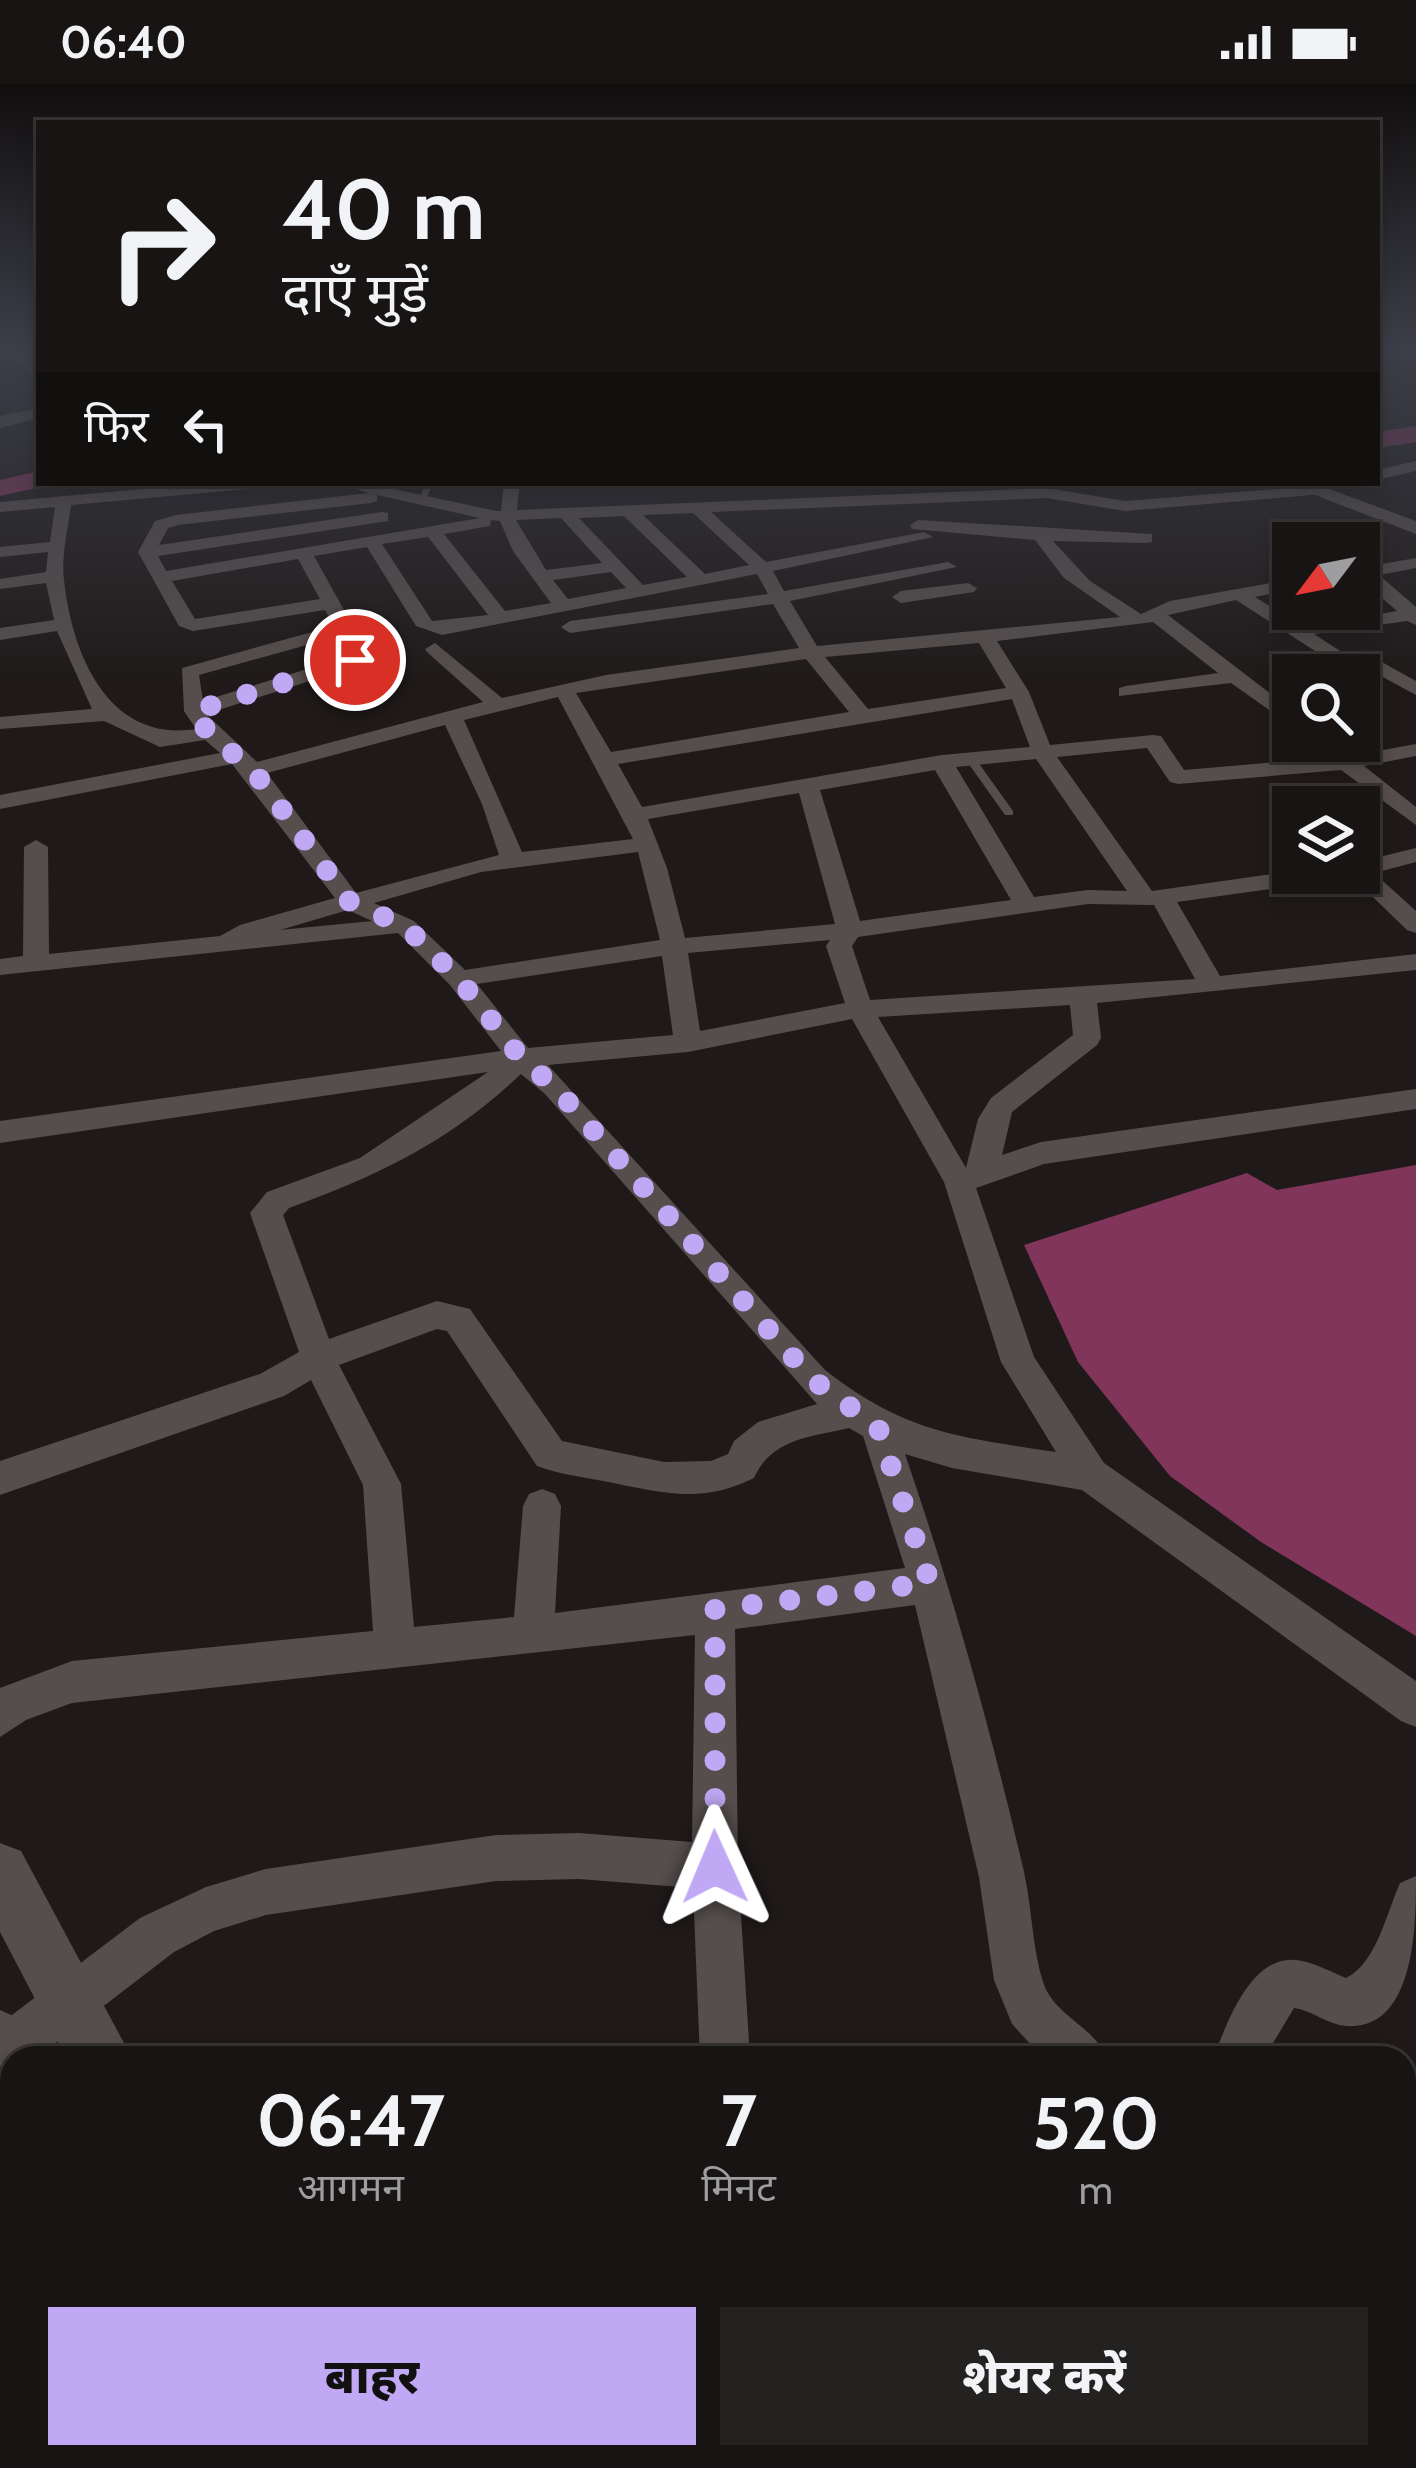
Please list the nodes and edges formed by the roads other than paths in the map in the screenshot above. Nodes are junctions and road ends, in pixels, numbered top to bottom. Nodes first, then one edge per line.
1 (1416, 466) edge
2 (1380, 474) edge
3 (223, 486) edge
4 (358, 486) edge
5 (427, 486) edge
6 (511, 486) edge
7 (1312, 486) edge
8 (1323, 486) edge
9 (1324, 486) edge
10 (199, 488) junction
11 (399, 495) junction
12 (64, 498) junction
13 (903, 500) junction
14 (421, 502) junction
15 (824, 503) junction
16 (0, 507) edge
17 (443, 508) junction
18 (697, 508) junction
19 (629, 511) junction
20 (566, 514) junction
21 (502, 516) junction
22 (1416, 517) edge
23 (191, 518) junction
24 (842, 518) dead end
25 (1416, 527) edge
26 (921, 531) junction
27 (860, 532) dead end
28 (435, 534) junction
29 (1041, 534) junction
30 (1146, 538) dead end
31 (588, 540) junction
32 (373, 543) junction
33 (566, 544) dead end
34 (60, 546) junction
35 (878, 546) junction
36 (544, 548) dead end
37 (522, 551) junction
38 (0, 552) edge
39 (147, 552) junction
40 (304, 554) junction
41 (1416, 563) edge
42 (616, 566) junction
43 (947, 567) junction
44 (762, 568) junction
45 (1380, 569) edge
46 (54, 576) junction
47 (543, 577) junction
48 (161, 578) junction
49 (700, 579) junction
50 (0, 584) edge
51 (1272, 587) edge
52 (1380, 587) edge
53 (968, 588) junction
54 (639, 592) junction
55 (1237, 593) junction
56 (332, 603) junction
57 (981, 604) dead end
58 (562, 606) junction
59 (782, 606) junction
60 (1413, 615) edge
61 (1147, 617) junction
62 (500, 618) junction
63 (1380, 621) edge
64 (64, 624) junction
65 (345, 629) junction
66 (996, 632) junction
67 (538, 633) dead end
68 (0, 634) edge
69 (435, 649) dead end
70 (811, 653) junction
71 (1237, 676) junction
72 (1416, 689) edge
73 (564, 690) junction
74 (1019, 692) junction
75 (1126, 692) dead end
76 (497, 704) junction
77 (1272, 704) edge
78 (194, 711) junction
79 (107, 714) junction
80 (863, 716) junction
81 (452, 717) junction
82 (0, 723) edge
83 (209, 734) junction
84 (1416, 751) edge
85 (834, 753) junction
86 (1043, 753) junction
87 (603, 760) junction
88 (971, 760) junction
89 (942, 762) junction
90 (246, 763) junction
91 (1346, 763) junction
92 (808, 787) junction
93 (0, 802) edge
94 (1009, 813) dead end
95 (632, 815) junction
96 (1416, 818) edge
97 (647, 844) junction
98 (37, 847) dead end
99 (1416, 855) edge
100 (512, 860) junction
101 (1380, 864) edge
102 (1272, 882) edge
103 (1380, 890) edge
104 (1154, 898) junction
105 (350, 902) junction
106 (1027, 905) junction
107 (1416, 925) edge
108 (405, 926) junction
109 (850, 930) junction
110 (230, 942) junction
111 (676, 948) junction
112 (1416, 962) edge
113 (36, 963) junction
114 (0, 967) edge
115 (459, 979) junction
116 (1212, 986) junction
117 (1083, 996) junction
118 (860, 1009) junction
119 (688, 1043) junction
120 (521, 1058) junction
121 (1416, 1099) edge
122 (0, 1132) edge
123 (971, 1178) junction
124 (318, 1358) junction
125 (865, 1419) junction
126 (1091, 1474) junction
127 (0, 1478) edge
128 (542, 1506) dead end
129 (930, 1583) junction
130 (715, 1609) junction
131 (533, 1636) junction
132 (395, 1650) junction
133 (1416, 1706) edge
134 (0, 1716) edge
135 (715, 1867) junction
136 (0, 1872) edge
137 (1416, 1899) edge
138 (68, 1999) junction
139 (13, 2046) edge
140 (93, 2046) edge
141 (724, 2046) edge
142 (1068, 2046) edge
143 (1244, 2046) edge

1 - 2 street
3 - 10 street
4 - 11 street
5 - 14 lane
6 - 21 street
7 - 13 street
8 - 25 street
9 - 22 street
10 - 12 street
10 - 23 street
11 - 14 street
11 - 23 street
12 - 16 street
12 - 34 street
13 - 15 street
13 - 26 street
14 - 17 street
15 - 18 street
15 - 24 street
17 - 21 street
17 - 39 street
18 - 19 street
18 - 44 street
19 - 20 street
19 - 49 street
20 - 21 street
20 - 31 street
21 - 28 street
21 - 37 street
23 - 39 street
26 - 29 street
26 - 35 street
26 - 43 street
27 - 35 street
28 - 32 street
28 - 62 street
29 - 30 street
29 - 61 street
31 - 33 street
31 - 42 street
32 - 40 street
32 - 62 street
34 - 38 street
34 - 46 street
35 - 44 street
36 - 37 street
37 - 47 street
39 - 48 street
40 - 48 street
40 - 56 street
41 - 45 street
42 - 47 street
42 - 54 street
43 - 53 street
43 - 59 street
44 - 49 street
44 - 59 street
46 - 50 street
46 - 64 street
47 - 58 street
48 - 56 street
49 - 54 street
51 - 55 street
52 - 60 street
53 - 57 street
53 - 59 street
54 - 58 street
55 - 61 street
55 - 72 street
56 - 65 street
58 - 62 street
59 - 67 street
59 - 70 street
60 - 63 street
61 - 66 street
61 - 71 street
64 - 68 street
64 - 79 street
65 - 78 street
65 - 78 street
66 - 70 street
66 - 74 street
69 - 76 street
70 - 73 street
70 - 80 street
71 - 75 street
71 - 77 street
73 - 76 street
73 - 87 street
74 - 80 street
74 - 86 street
76 - 81 street
78 - 83 street
79 - 82 street
79 - 83 street
80 - 85 street
81 - 90 street
81 - 100 street
83 - 90 street
84 - 91 street
85 - 87 street
85 - 89 street
85 - 92 street
86 - 88 street
86 - 91 street
86 - 104 street
87 - 95 street
88 - 89 street
88 - 94 lane
89 - 106 street
90 - 93 street
90 - 105 street
91 - 96 street
92 - 95 street
92 - 109 street
95 - 97 street
97 - 100 street
97 - 111 street
98 - 113 street
99 - 101 street
100 - 105 street
102 - 104 street
103 - 107 street
104 - 106 street
104 - 116 street
105 - 108 street
105 - 110 street
106 - 109 street
108 - 110 street
108 - 115 street
109 - 111 street
109 - 118 street
110 - 113 street
111 - 115 street
111 - 119 street
112 - 116 street
113 - 114 street
115 - 120 street
116 - 117 street
117 - 118 street
117 - 123 street
118 - 119 street
118 - 123 street
119 - 120 street
120 - 122 street
120 - 124 street
120 - 125 street
121 - 123 street
123 - 126 street
124 - 125 street
124 - 127 street
124 - 132 street
125 - 126 street
125 - 129 street
126 - 133 street
128 - 131 street
129 - 130 street
129 - 142 street
130 - 131 street
130 - 135 street
131 - 132 street
132 - 134 street
135 - 138 street
135 - 141 street
136 - 138 street
137 - 143 street
138 - 139 street
138 - 140 street

